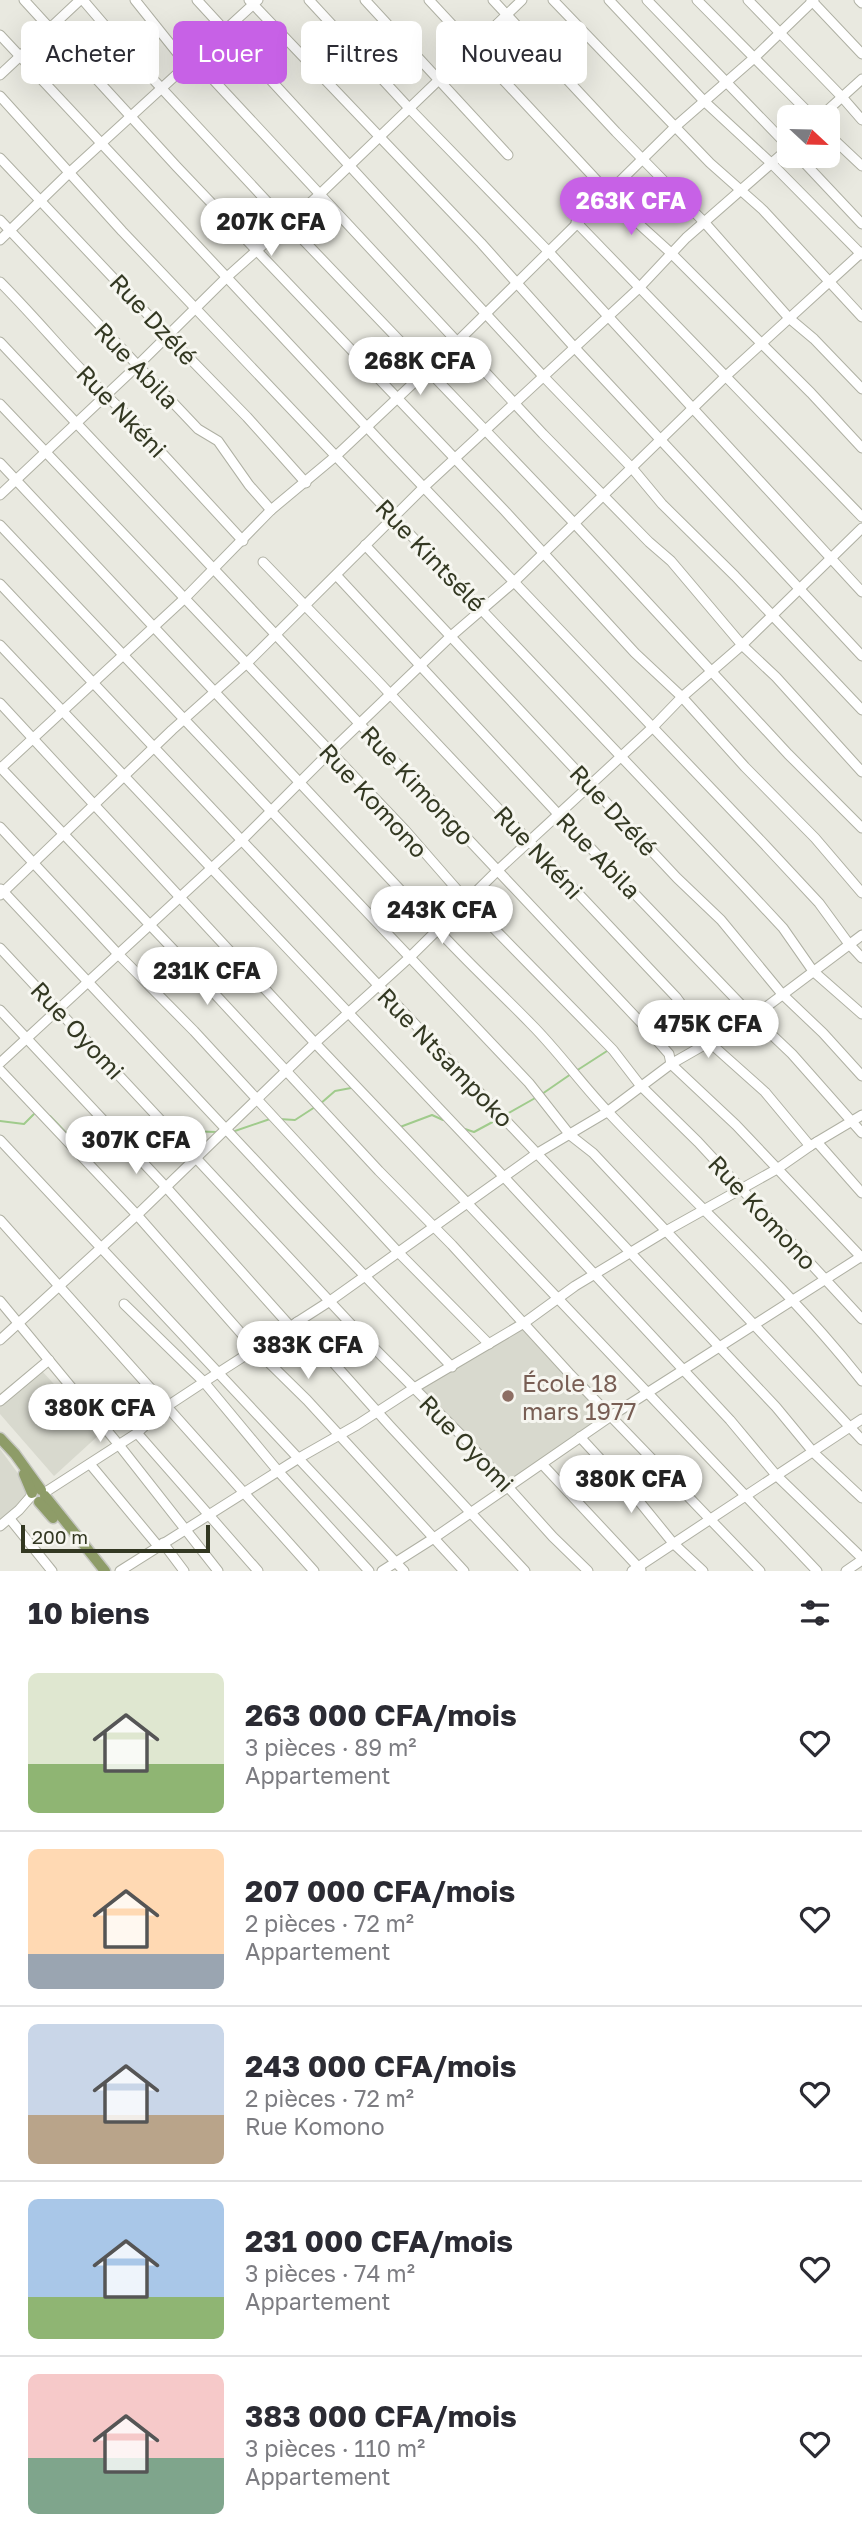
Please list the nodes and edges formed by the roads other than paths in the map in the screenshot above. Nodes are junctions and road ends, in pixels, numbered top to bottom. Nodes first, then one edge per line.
1 (24, 0) edge
2 (81, 0) edge
3 (135, 0) edge
4 (197, 0) edge
5 (310, 0) edge
6 (365, 0) edge
7 (429, 0) edge
8 (493, 0) edge
9 (522, 0) edge
10 (552, 0) edge
11 (609, 0) edge
12 (647, 0) edge
13 (697, 0) edge
14 (748, 0) edge
15 (813, 0) edge
16 (253, 1) edge
17 (506, 15) junction
18 (45, 21) edge
19 (58, 21) edge
20 (215, 21) edge
21 (234, 21) edge
22 (448, 21) edge
23 (500, 21) edge
24 (0, 34) edge
25 (779, 34) junction
26 (173, 43) edge
27 (862, 54) edge
28 (21, 56) joint
29 (754, 58) junction
30 (0, 75) edge
31 (436, 75) edge
32 (173, 78) edge
33 (862, 79) edge
34 (436, 81) edge
35 (726, 83) junction
36 (46, 84) edge
37 (102, 84) edge
38 (212, 84) edge
39 (273, 84) edge
40 (444, 84) edge
41 (507, 84) edge
42 (163, 87) junction
43 (0, 96) edge
44 (842, 97) junction
45 (704, 101) junction
46 (801, 105) edge
47 (833, 105) edge
48 (408, 107) junction
49 (131, 117) junction
50 (862, 120) edge
51 (676, 126) junction
52 (379, 136) junction
53 (777, 136) edge
54 (101, 144) junction
55 (840, 145) edge
56 (508, 155) dead end
57 (0, 158) edge
58 (777, 158) edge
59 (642, 159) junction
60 (771, 163) junction
61 (349, 165) junction
62 (862, 166) edge
63 (808, 168) edge
64 (70, 172) junction
65 (608, 192) junction
66 (742, 192) junction
67 (320, 194) junction
68 (40, 201) junction
69 (0, 220) edge
70 (576, 222) junction
71 (287, 223) junction
72 (705, 223) junction
73 (862, 224) edge
74 (10, 231) junction
75 (0, 240) edge
76 (256, 251) junction
77 (548, 251) junction
78 (671, 253) junction
79 (862, 254) edge
80 (227, 277) junction
81 (0, 282) edge
82 (516, 282) junction
83 (828, 282) junction
84 (639, 288) junction
85 (195, 307) junction
86 (485, 313) junction
87 (608, 317) junction
88 (862, 317) edge
89 (789, 318) junction
90 (168, 336) junction
91 (0, 342) edge
92 (457, 342) junction
93 (762, 344) junction
94 (575, 348) junction
95 (137, 366) junction
96 (426, 370) junction
97 (543, 376) junction
98 (726, 376) junction
99 (862, 389) edge
100 (105, 396) junction
101 (397, 398) junction
102 (515, 403) junction
103 (0, 404) edge
104 (693, 410) junction
105 (76, 423) junction
106 (367, 427) junction
107 (486, 431) junction
108 (661, 441) junction
109 (862, 448) edge
110 (46, 451) junction
111 (337, 455) junction
112 (456, 460) junction
113 (0, 463) edge
114 (632, 468) junction
115 (16, 480) junction
116 (306, 483) junction
117 (424, 487) junction
118 (0, 495) edge
119 (604, 496) junction
120 (271, 510) junction
121 (394, 517) junction
122 (862, 517) edge
123 (574, 523) junction
124 (0, 525) edge
125 (862, 528) edge
126 (243, 541) junction
127 (365, 545) junction
128 (544, 554) junction
129 (830, 559) junction
130 (263, 562) dead end
131 (214, 568) junction
132 (337, 576) junction
133 (514, 582) junction
134 (0, 584) edge
135 (800, 589) junction
136 (862, 592) edge
137 (185, 598) junction
138 (305, 606) junction
139 (482, 609) junction
140 (772, 615) junction
141 (153, 627) junction
142 (276, 634) junction
143 (450, 637) junction
144 (0, 645) edge
145 (742, 645) junction
146 (122, 656) junction
147 (862, 656) edge
148 (247, 663) junction
149 (421, 666) junction
150 (712, 672) junction
151 (93, 682) junction
152 (214, 692) junction
153 (392, 695) junction
154 (682, 697) junction
155 (0, 703) edge
156 (862, 710) edge
157 (63, 711) junction
158 (184, 718) junction
159 (361, 723) junction
160 (653, 727) junction
161 (33, 739) junction
162 (155, 746) junction
163 (330, 752) junction
164 (620, 758) junction
165 (0, 768) edge
166 (862, 772) edge
167 (125, 776) junction
168 (302, 781) junction
169 (592, 785) junction
170 (95, 805) junction
171 (272, 811) junction
172 (559, 815) junction
173 (0, 827) edge
174 (862, 828) edge
175 (64, 834) junction
176 (241, 841) junction
177 (530, 842) junction
178 (34, 863) junction
179 (211, 869) junction
180 (497, 871) junction
181 (1, 892) edge
182 (862, 893) edge
183 (181, 896) junction
184 (467, 901) junction
185 (149, 925) junction
186 (438, 930) junction
187 (862, 935) edge
188 (849, 944) junction
189 (0, 948) edge
190 (118, 954) junction
191 (409, 958) junction
192 (862, 958) edge
193 (813, 971) junction
194 (89, 981) junction
195 (378, 986) junction
196 (782, 994) junction
197 (58, 1009) junction
198 (0, 1010) edge
199 (348, 1013) junction
200 (862, 1014) edge
201 (753, 1017) junction
202 (26, 1038) junction
203 (709, 1042) junction
204 (315, 1043) junction
205 (0, 1063) edge
206 (671, 1064) junction
207 (0, 1070) edge
208 (286, 1070) junction
209 (862, 1076) edge
210 (640, 1085) junction
211 (258, 1100) junction
212 (607, 1112) junction
213 (862, 1115) edge
214 (852, 1121) junction
215 (227, 1129) junction
216 (862, 1133) edge
217 (570, 1135) junction
218 (0, 1140) edge
219 (813, 1144) junction
220 (536, 1154) junction
221 (197, 1157) junction
222 (777, 1169) junction
223 (504, 1177) junction
224 (165, 1186) junction
225 (741, 1188) junction
226 (862, 1193) edge
227 (468, 1202) junction
228 (704, 1209) junction
229 (136, 1215) junction
230 (0, 1220) edge
231 (435, 1227) junction
232 (666, 1231) junction
233 (101, 1247) junction
234 (398, 1252) junction
235 (630, 1254) junction
236 (862, 1257) edge
237 (363, 1276) junction
238 (593, 1276) junction
239 (826, 1280) junction
240 (61, 1285) junction
241 (558, 1298) junction
242 (0, 1301) edge
243 (330, 1301) junction
244 (791, 1301) junction
245 (124, 1304) dead end
246 (862, 1319) edge
247 (20, 1323) junction
248 (524, 1323) junction
249 (293, 1324) junction
250 (753, 1325) junction
251 (0, 1340) edge
252 (489, 1343) junction
253 (719, 1346) junction
254 (255, 1349) junction
255 (49, 1360) junction
256 (452, 1367) junction
257 (682, 1371) junction
258 (219, 1372) junction
259 (862, 1381) edge
260 (204, 1382) junction
261 (414, 1388) junction
262 (648, 1393) junction
263 (0, 1401) edge
264 (166, 1407) junction
265 (377, 1411) junction
266 (611, 1416) junction
267 (862, 1419) edge
268 (850, 1428) junction
269 (137, 1433) junction
270 (337, 1435) junction
271 (580, 1437) junction
272 (0, 1439) edge
273 (862, 1440) edge
274 (119, 1445) junction
275 (814, 1453) junction
276 (299, 1458) junction
277 (90, 1464) junction
278 (541, 1464) junction
279 (278, 1471) junction
280 (776, 1475) junction
281 (509, 1486) junction
282 (244, 1493) junction
283 (747, 1495) junction
284 (39, 1496) junction
285 (862, 1498) edge
286 (470, 1513) junction
287 (209, 1514) junction
288 (10, 1519) junction
289 (709, 1520) junction
290 (0, 1526) edge
291 (185, 1530) junction
292 (435, 1538) junction
293 (673, 1543) junction
294 (161, 1544) junction
295 (862, 1559) edge
296 (395, 1562) junction
297 (637, 1570) edge
298 (52, 1571) edge
299 (99, 1571) edge
300 (105, 1571) edge
301 (120, 1571) edge
302 (184, 1571) edge
303 (218, 1571) edge
304 (258, 1571) edge
305 (314, 1571) edge
306 (369, 1571) edge
307 (382, 1571) edge
308 (404, 1571) edge
309 (464, 1571) edge
310 (526, 1571) edge
311 (587, 1571) edge
312 (703, 1571) edge
313 (760, 1571) edge
314 (817, 1571) edge
315 (846, 1571) edge

1 - 18 street
2 - 19 street
2 - 42 street
3 - 26 street
4 - 20 street
5 - 48 street
6 - 31 street
7 - 22 street
8 - 17 street
9 - 17 street
10 - 51 street
11 - 45 street
12 - 35 street
13 - 29 street
14 - 25 street
15 - 25 street
15 - 27 street
16 - 21 street
16 - 52 street
17 - 23 street
17 - 59 street
24 - 28 street
25 - 29 street
25 - 44 street
28 - 30 street
29 - 35 street
29 - 46 street
32 - 42 street
33 - 44 street
34 - 48 street
35 - 45 street
35 - 53 street
36 - 54 street
37 - 49 street
38 - 67 street
39 - 61 street
40 - 56 street
41 - 65 street
42 - 49 street
42 - 71 street
43 - 64 street, Rue Kintsélé
44 - 47 street
44 - 50 street
45 - 51 street
45 - 60 street
48 - 52 street
48 - 77 street
49 - 54 street
49 - 76 street
51 - 59 street
51 - 66 street
52 - 61 street
52 - 82 street
54 - 64 street
54 - 80 street
55 - 62 street
57 - 68 street, Rue Dzélé
58 - 60 street
59 - 65 street
59 - 72 street
60 - 66 street
60 - 79 street
61 - 67 street
61 - 86 street
63 - 73 street
64 - 68 street
64 - 85 street, Rue Kintsélé
65 - 70 street
65 - 78 street
66 - 72 street
66 - 83 street
67 - 71 street
67 - 92 street
68 - 74 street
68 - 90 street, Rue Dzélé
69 - 74 street, Rue Abila
70 - 77 street
70 - 84 street
71 - 76 street
71 - 96 street
72 - 78 street
72 - 89 street
74 - 75 street
74 - 95 street, Rue Abila
76 - 80 street
76 - 101 street
77 - 82 street
77 - 87 street
78 - 84 street
78 - 93 street
79 - 83 street
80 - 85 street
80 - 106 street
81 - 100 street, Rue Nkéni
82 - 86 street
82 - 94 street
83 - 88 street
83 - 89 street
84 - 87 street
84 - 98 street
85 - 90 street
85 - 111 street, Rue Kintsélé
86 - 92 street
86 - 97 street
87 - 94 street
87 - 104 street
89 - 93 street
89 - 99 street
90 - 95 street
90 - 116 street, Rue Dzélé
91 - 105 street, Rue Kimongo
92 - 96 street
92 - 102 street
93 - 98 street
93 - 109 street
94 - 97 street
94 - 108 street
95 - 100 street
95 - 120 street, Rue Abila
96 - 101 street
96 - 107 street
97 - 102 street
97 - 114 street
98 - 104 street
98 - 122 street
100 - 105 street
100 - 126 street, Rue Nkéni
101 - 106 street
101 - 112 street
102 - 107 street
102 - 119 street
103 - 110 street, Rue Komono
104 - 108 street
104 - 129 street
105 - 110 street
105 - 131 street, Rue Kimongo
106 - 111 street
106 - 117 street
107 - 112 street
107 - 123 street
108 - 114 street
108 - 135 street
110 - 115 street
110 - 137 street, Rue Komono
111 - 116 street
111 - 121 street, Rue Kintsélé
112 - 117 street
112 - 128 street
113 - 115 street
114 - 119 street
114 - 140 street
115 - 118 street
115 - 141 street
116 - 120 street
117 - 121 street
117 - 133 street
119 - 123 street
119 - 145 street
120 - 126 street
121 - 127 street
121 - 139 street, Rue Kintsélé
123 - 128 street
123 - 150 street
124 - 146 street
125 - 129 street
126 - 131 street
127 - 132 street
127 - 143 street, Rue Dzélé
128 - 133 street
128 - 154 street
129 - 135 street
129 - 136 street
130 - 138 street, Rue Nkéni
131 - 137 street
131 - 142 street, Rue Kimongo
132 - 138 street
132 - 149 street, Rue Abila
133 - 139 street
133 - 160 street
134 - 151 street, Rue Ntsampoko
135 - 140 street
135 - 147 street
137 - 141 street
137 - 148 street, Rue Komono
138 - 142 street
138 - 153 street, Rue Nkéni
139 - 143 street
139 - 164 street, Rue Kintsélé
140 - 145 street
140 - 156 street
141 - 146 street
141 - 152 street
142 - 148 street
142 - 159 street, Rue Kimongo
143 - 149 street
143 - 169 street, Rue Dzélé
144 - 157 street
145 - 150 street
145 - 166 street
146 - 151 street
146 - 158 street
148 - 152 street
148 - 163 street, Rue Komono
149 - 153 street
149 - 172 street, Rue Abila
150 - 154 street
150 - 174 street
151 - 157 street
151 - 162 street, Rue Ntsampoko
152 - 158 street
152 - 168 street
153 - 159 street
153 - 177 street, Rue Nkéni
154 - 160 street
154 - 182 street
155 - 161 street
157 - 161 street
157 - 167 street
158 - 162 street
158 - 171 street
159 - 163 street
159 - 180 street, Rue Kimongo
160 - 164 street
160 - 188 street
161 - 165 street
161 - 170 street
162 - 167 street
162 - 176 street, Rue Ntsampoko
163 - 168 street
163 - 184 street, Rue Komono
164 - 169 street
164 - 193 street, Rue Kintsélé
165 - 175 street
167 - 170 street
167 - 179 street
168 - 171 street
168 - 186 street
169 - 172 street
169 - 196 street, Rue Dzélé
170 - 175 street
170 - 183 street
171 - 176 street
171 - 191 street
172 - 177 street
172 - 201 street, Rue Abila
173 - 178 street
175 - 178 street
175 - 185 street
176 - 179 street
176 - 195 street, Rue Ntsampoko
177 - 180 street
177 - 203 street, Rue Nkéni
178 - 181 street
178 - 190 street
179 - 183 street
179 - 199 street
180 - 184 street
180 - 206 street, Rue Kimongo
181 - 194 street
183 - 185 street
183 - 204 street
184 - 186 street
184 - 210 street, Rue Komono
185 - 190 street
185 - 208 street
186 - 191 street
186 - 212 street
187 - 188 street
188 - 192 street
188 - 193 street
189 - 197 street, Rue Oyomi
190 - 194 street
190 - 211 street
191 - 195 street
191 - 217 street
193 - 196 street
193 - 200 street, Rue Kintsélé
194 - 197 street
194 - 215 street
195 - 199 street
195 - 220 street, Rue Ntsampoko
196 - 201 street
196 - 209 street, Rue Dzélé
197 - 202 street
197 - 221 street, Rue Oyomi
198 - 202 street
199 - 204 street
199 - 223 street
201 - 203 street
201 - 214 street, Rue Abila
202 - 205 street
202 - 224 street
203 - 206 street
203 - 219 street, Rue Nkéni
204 - 208 street
204 - 227 street
206 - 210 street
206 - 222 street, Rue Kimongo
207 - 229 street
208 - 211 street
208 - 231 street
210 - 212 street
210 - 225 street, Rue Komono
211 - 215 street
211 - 234 street
212 - 217 street
212 - 228 street
213 - 214 street
214 - 216 street, Rue Abila
214 - 219 street
215 - 221 street
215 - 237 street
217 - 220 street
217 - 232 street
218 - 233 street
219 - 222 street
219 - 226 street, Rue Nkéni
220 - 223 street
220 - 235 street, Rue Ntsampoko
221 - 224 street
221 - 243 street, Rue Oyomi
222 - 225 street
222 - 236 street, Rue Kimongo
223 - 227 street
223 - 238 street
224 - 229 street
224 - 249 street
225 - 228 street
225 - 239 street, Rue Komono
227 - 231 street
227 - 241 street
228 - 232 street
228 - 244 street
229 - 233 street
229 - 254 street
230 - 240 street
231 - 234 street
231 - 248 street
232 - 235 street
232 - 250 street
233 - 240 street
233 - 258 street
234 - 237 street
234 - 252 street
235 - 238 street
235 - 253 street, Rue Ntsampoko
236 - 239 street
237 - 243 street
237 - 256 street
238 - 241 street
238 - 257 street
239 - 244 street
239 - 246 street, Rue Komono
240 - 247 street
240 - 264 street
241 - 248 street
241 - 262 street
242 - 247 street
243 - 249 street
243 - 261 street, Rue Oyomi
244 - 250 street
244 - 259 street
245 - 260 street
247 - 251 street
247 - 255 street
248 - 252 street
248 - 266 street
249 - 254 street
249 - 265 street
250 - 253 street
250 - 268 street
252 - 256 street
253 - 257 street
253 - 275 street, Rue Ntsampoko
254 - 258 street
254 - 270 street
255 - 263 street
255 - 274 street
256 - 261 street
257 - 262 street
257 - 280 street
258 - 260 street
258 - 276 street
260 - 264 street
260 - 279 street
261 - 265 street
261 - 281 street, Rue Oyomi
262 - 266 street
262 - 283 street
264 - 269 street
264 - 282 street
265 - 270 street
265 - 286 street
266 - 271 street
266 - 289 street
267 - 268 street
268 - 273 street
268 - 275 street
269 - 274 street
269 - 287 street
270 - 276 street
270 - 292 street
271 - 278 street
271 - 293 street
272 - 284 main road
274 - 277 street
274 - 291 street
275 - 280 street
275 - 285 street, Rue Ntsampoko
276 - 279 street
276 - 296 street
277 - 284 street
277 - 294 street
278 - 281 street
278 - 297 street
279 - 282 street
279 - 306 street
280 - 283 street
280 - 295 street
281 - 286 street
281 - 311 street, Rue Oyomi
282 - 287 street
282 - 305 street
283 - 289 street
283 - 314 street
284 - 288 street
284 - 299 main road
284 - 300 main road
286 - 292 street
286 - 310 street
287 - 291 street
287 - 304 street
288 - 290 street
288 - 298 street
289 - 293 street
289 - 313 street
291 - 294 street
291 - 303 street
292 - 296 street
292 - 309 street
293 - 297 street
293 - 312 street
294 - 301 street
294 - 302 street
295 - 315 street
296 - 307 street
296 - 308 street

